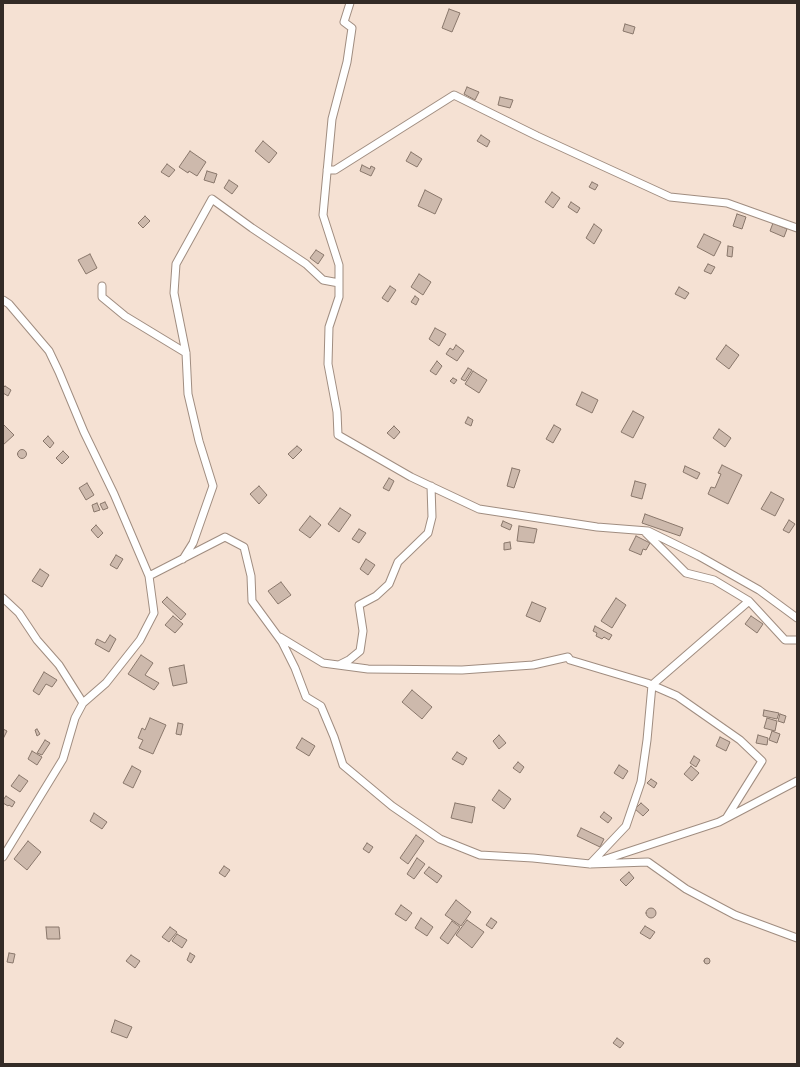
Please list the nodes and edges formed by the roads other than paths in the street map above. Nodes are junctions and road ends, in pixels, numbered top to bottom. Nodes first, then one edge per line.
1 (350, 3) edge
2 (327, 170) junction
3 (797, 228) edge
4 (339, 283) junction
5 (102, 286) dead end
6 (3, 300) edge
7 (186, 353) junction
8 (431, 486) junction
9 (644, 531) junction
10 (183, 559) junction
11 (149, 576) junction
12 (3, 598) edge
13 (748, 601) junction
14 (797, 618) edge
15 (278, 636) junction
16 (797, 640) edge
17 (339, 665) junction
18 (652, 685) junction
19 (83, 703) junction
20 (797, 781) edge
21 (727, 817) junction
22 (3, 857) edge
23 (590, 864) junction
24 (797, 938) edge

1 - 2 street
2 - 3 street
2 - 4 street
4 - 7 street
4 - 8 street
5 - 7 street
6 - 11 street
7 - 10 street
8 - 9 street
8 - 17 street
9 - 13 street
9 - 14 street
10 - 11 street
10 - 15 street
11 - 19 street
12 - 19 street
13 - 16 street
13 - 18 street
15 - 17 street
15 - 23 street
17 - 18 street
18 - 21 street
18 - 23 street
19 - 22 street
20 - 21 street
21 - 23 street
23 - 24 street

